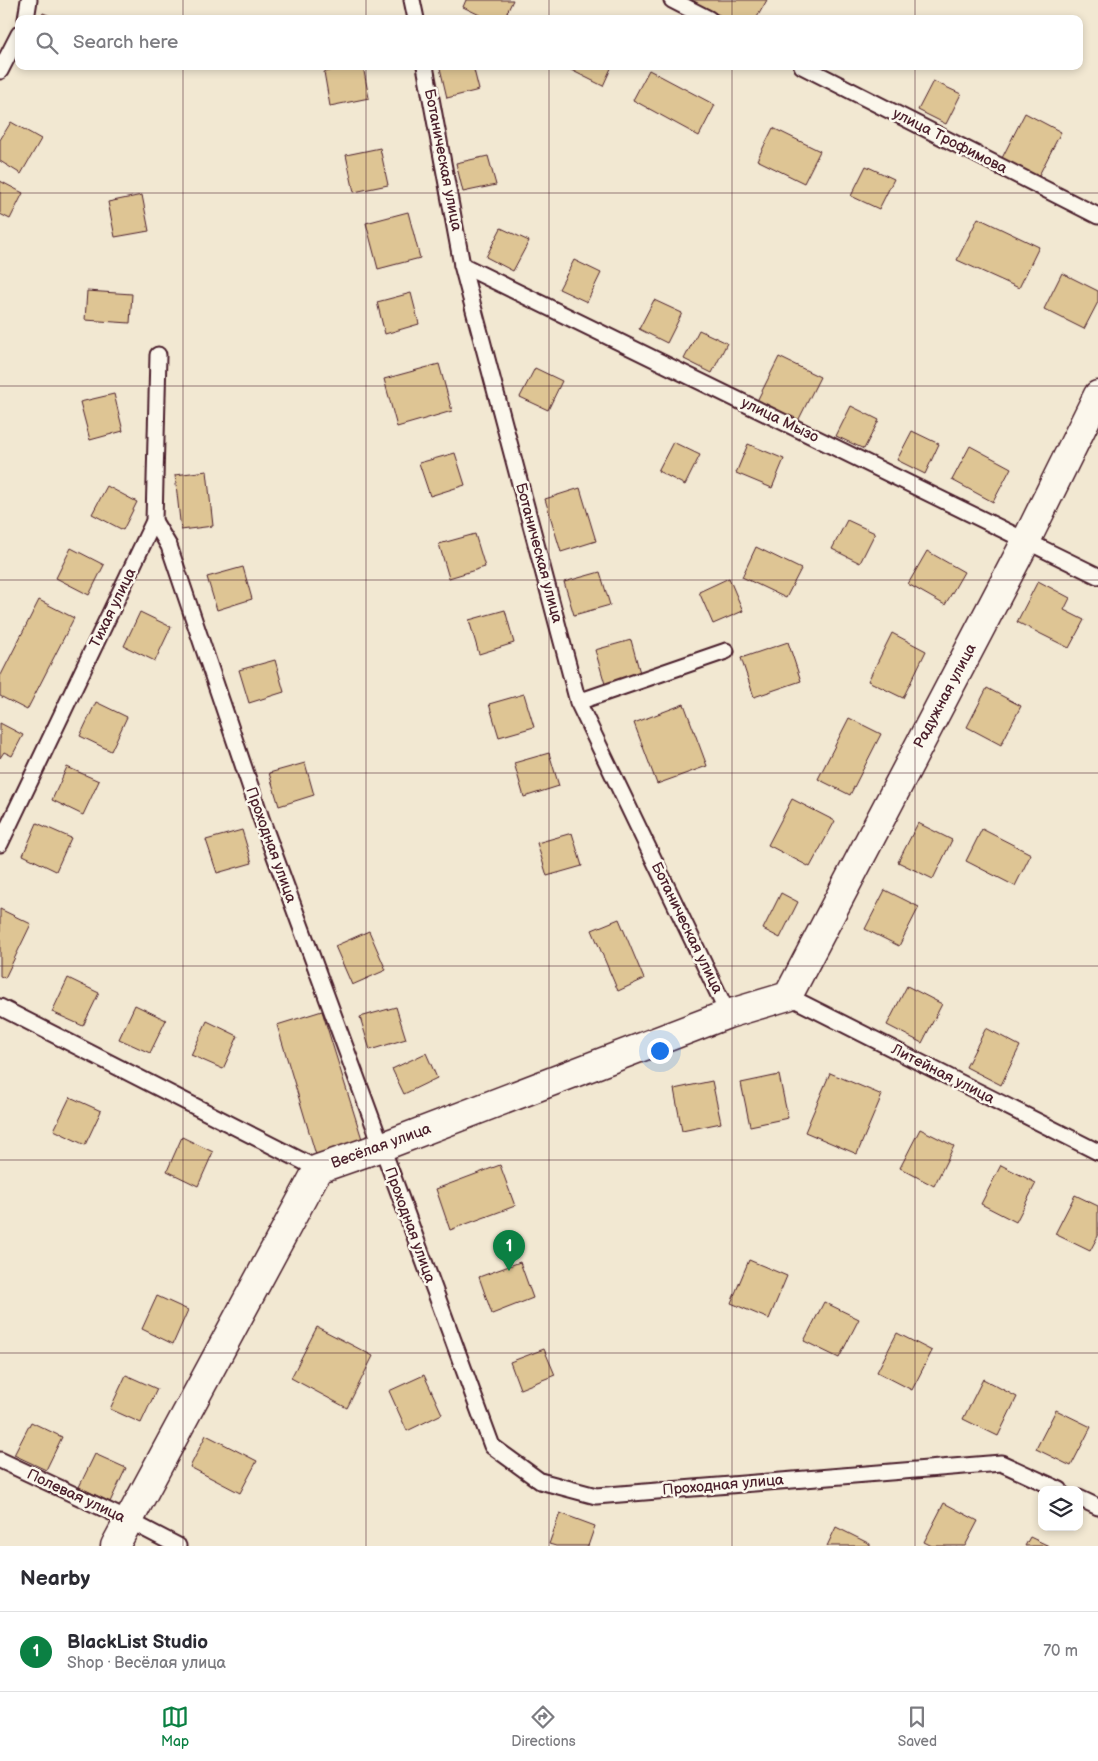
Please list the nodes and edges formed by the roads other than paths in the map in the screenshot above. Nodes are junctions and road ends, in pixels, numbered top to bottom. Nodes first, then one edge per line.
1 (29, 0) edge
2 (412, 0) edge
3 (672, 0) edge
4 (27, 15) edge
5 (415, 15) edge
6 (701, 15) edge
7 (15, 42) edge
8 (426, 70) edge
9 (810, 70) edge
10 (0, 71) edge
11 (1098, 216) edge
12 (462, 265) junction
13 (158, 356) dead end
14 (1098, 395) edge
15 (154, 521) junction
16 (1026, 540) junction
17 (1098, 576) edge
18 (726, 651) dead end
19 (578, 702) junction
20 (0, 844) edge
21 (788, 996) junction
22 (0, 1007) edge
23 (728, 1014) junction
24 (381, 1147) junction
25 (1098, 1152) edge
26 (318, 1170) junction
27 (0, 1460) edge
28 (1051, 1486) edge
29 (1083, 1500) edge
30 (1098, 1507) edge
31 (128, 1520) junction
32 (115, 1546) edge
33 (178, 1546) edge

1 - 4 lane
2 - 5 lane
3 - 6 lane
7 - 10 lane
8 - 12 lane, Ботаническая улица
9 - 11 lane, улица Трофимова
12 - 16 lane, улица Мызо
12 - 19 lane, Ботаническая улица
13 - 15 lane, Тихая улица
14 - 16 street, Радужная улица
15 - 20 lane, Тихая улица
15 - 24 lane, Проходная улица
16 - 17 lane, улица Мызо
16 - 21 street, Радужная улица
18 - 19 lane
19 - 23 lane, Ботаническая улица
21 - 23 street, Весёлая улица
21 - 25 lane, Литейная улица
22 - 26 lane
23 - 24 street, Весёлая улица
24 - 26 street, Весёлая улица
24 - 28 lane, Проходная улица
26 - 31 street, Весёлая улица
27 - 31 lane, Полевая улица
29 - 30 lane
31 - 32 street, Весёлая улица
31 - 33 lane, Полевая улица

